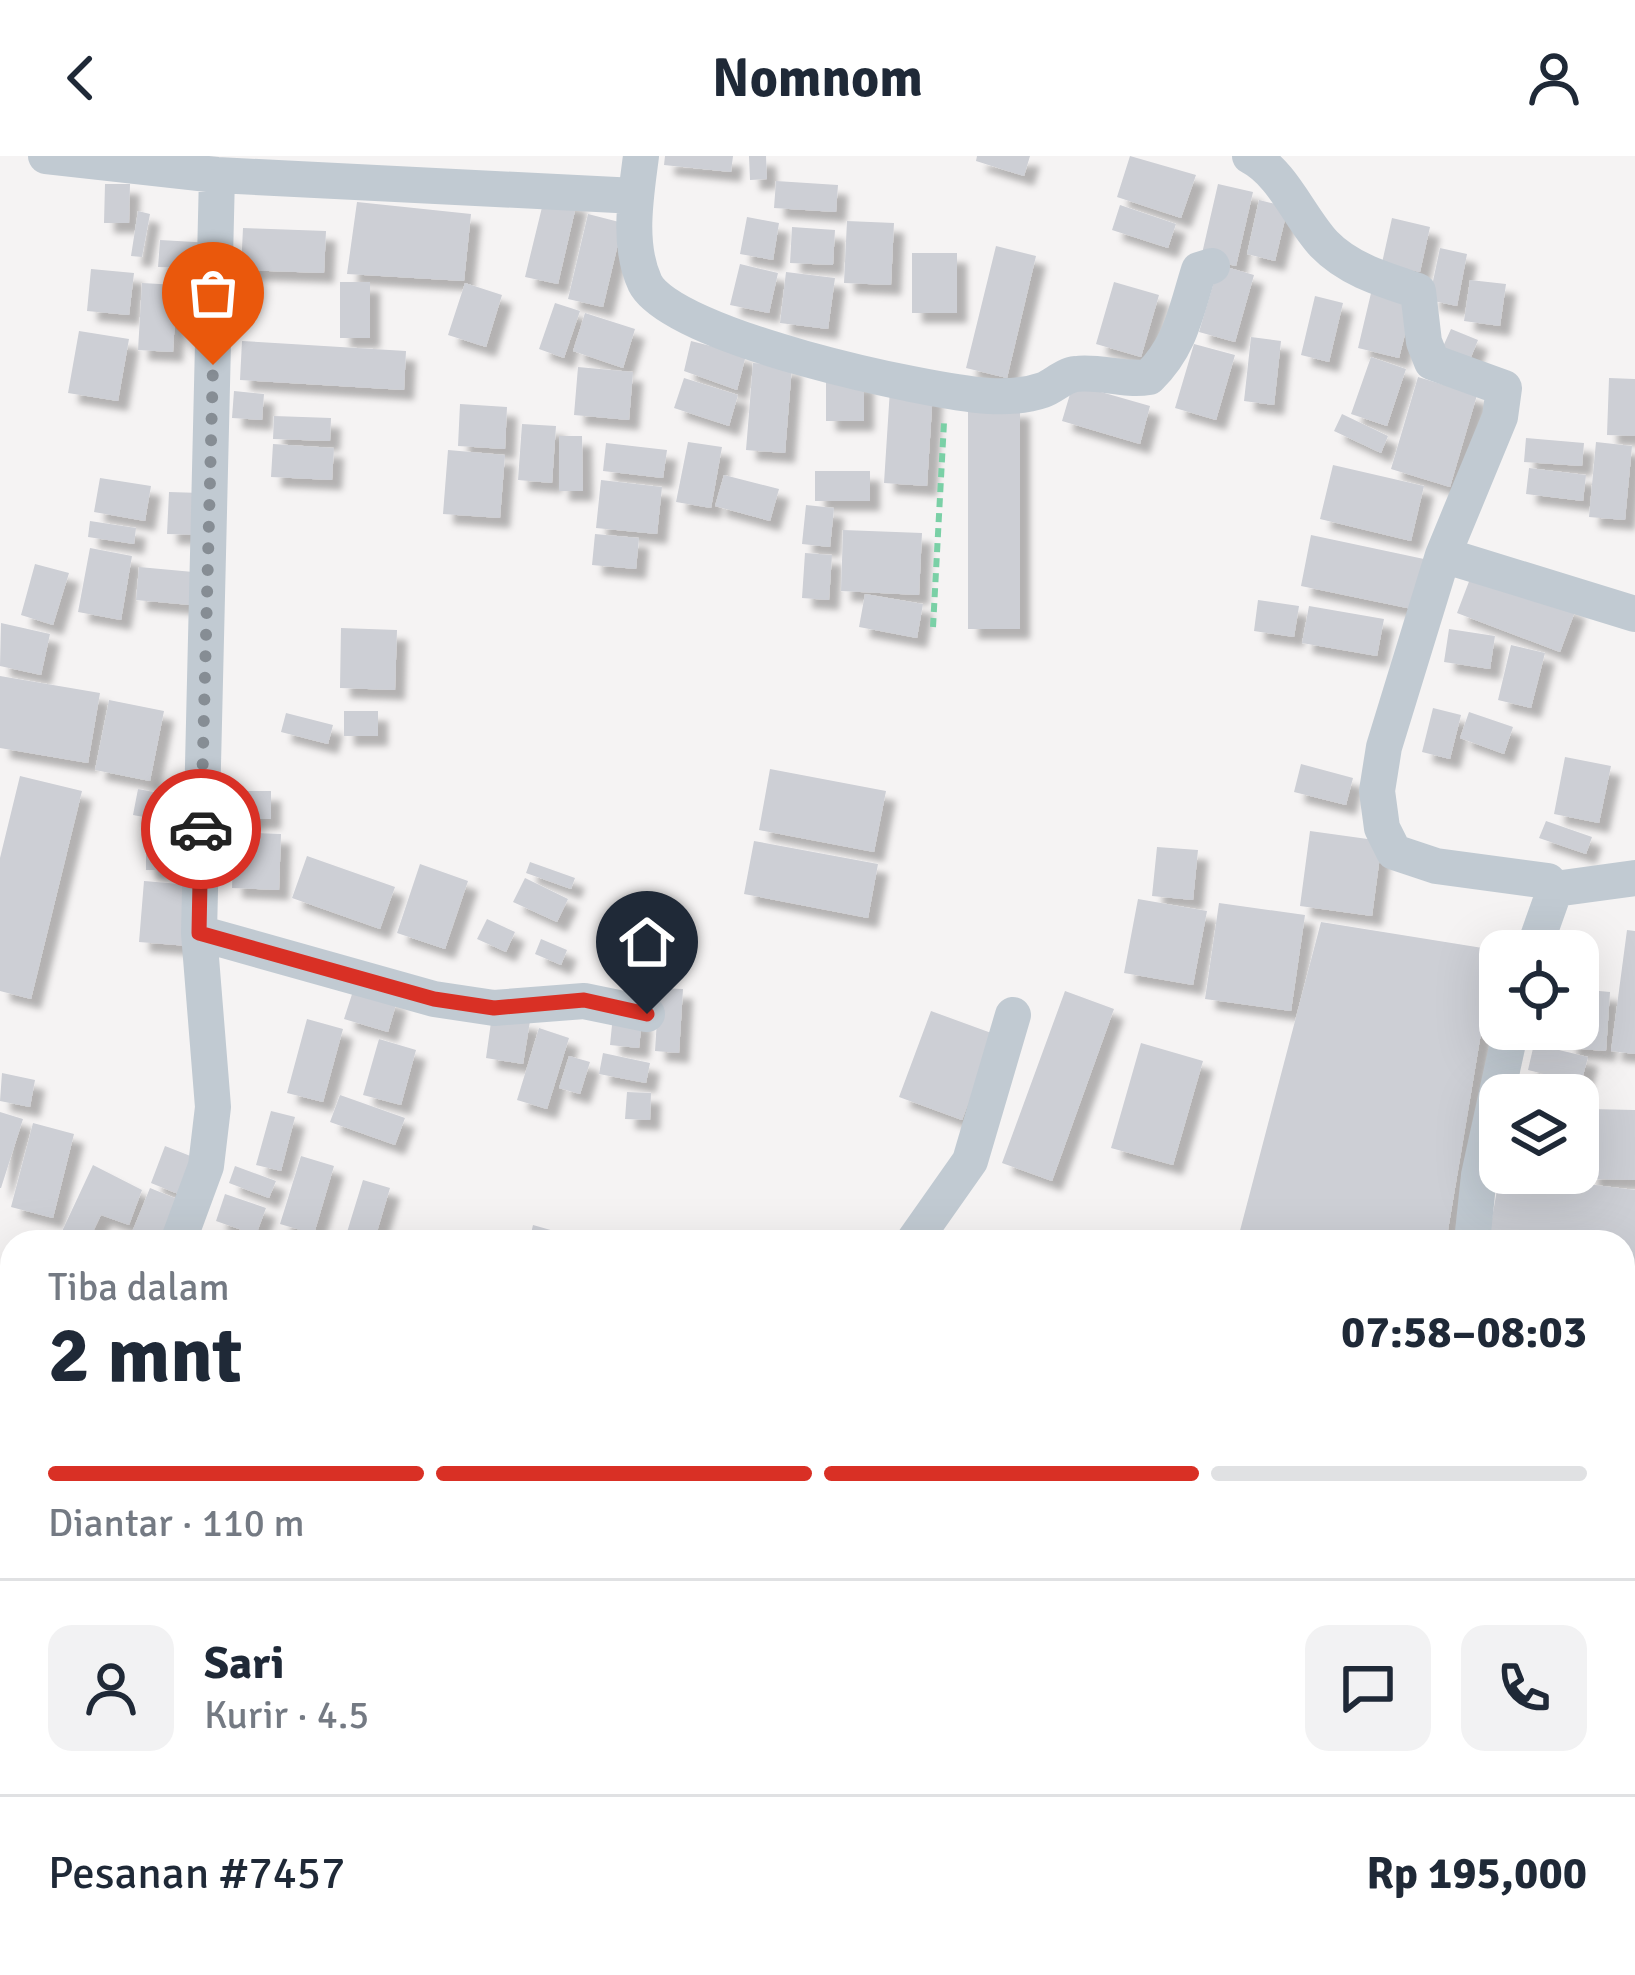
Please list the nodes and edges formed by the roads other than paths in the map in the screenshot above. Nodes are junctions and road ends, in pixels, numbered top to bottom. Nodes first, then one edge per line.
1 (46, 156) edge
2 (641, 156) edge
3 (1250, 156) edge
4 (218, 175) junction
5 (636, 196) junction
6 (1212, 266) dead end
7 (1443, 556) junction
8 (1635, 614) edge
9 (1635, 878) edge
10 (1556, 889) junction
11 (1541, 930) edge
12 (199, 933) junction
13 (647, 1014) dead end
14 (1013, 1015) dead end
15 (1506, 1050) edge
16 (182, 1230) edge
17 (921, 1230) edge
18 (1473, 1230) edge

1 - 4 street
2 - 5 street
3 - 7 street
4 - 5 street
4 - 12 street
5 - 6 street
7 - 8 street
7 - 10 street
9 - 10 street
10 - 11 street
12 - 13 street
12 - 16 street
14 - 17 street
15 - 18 street

